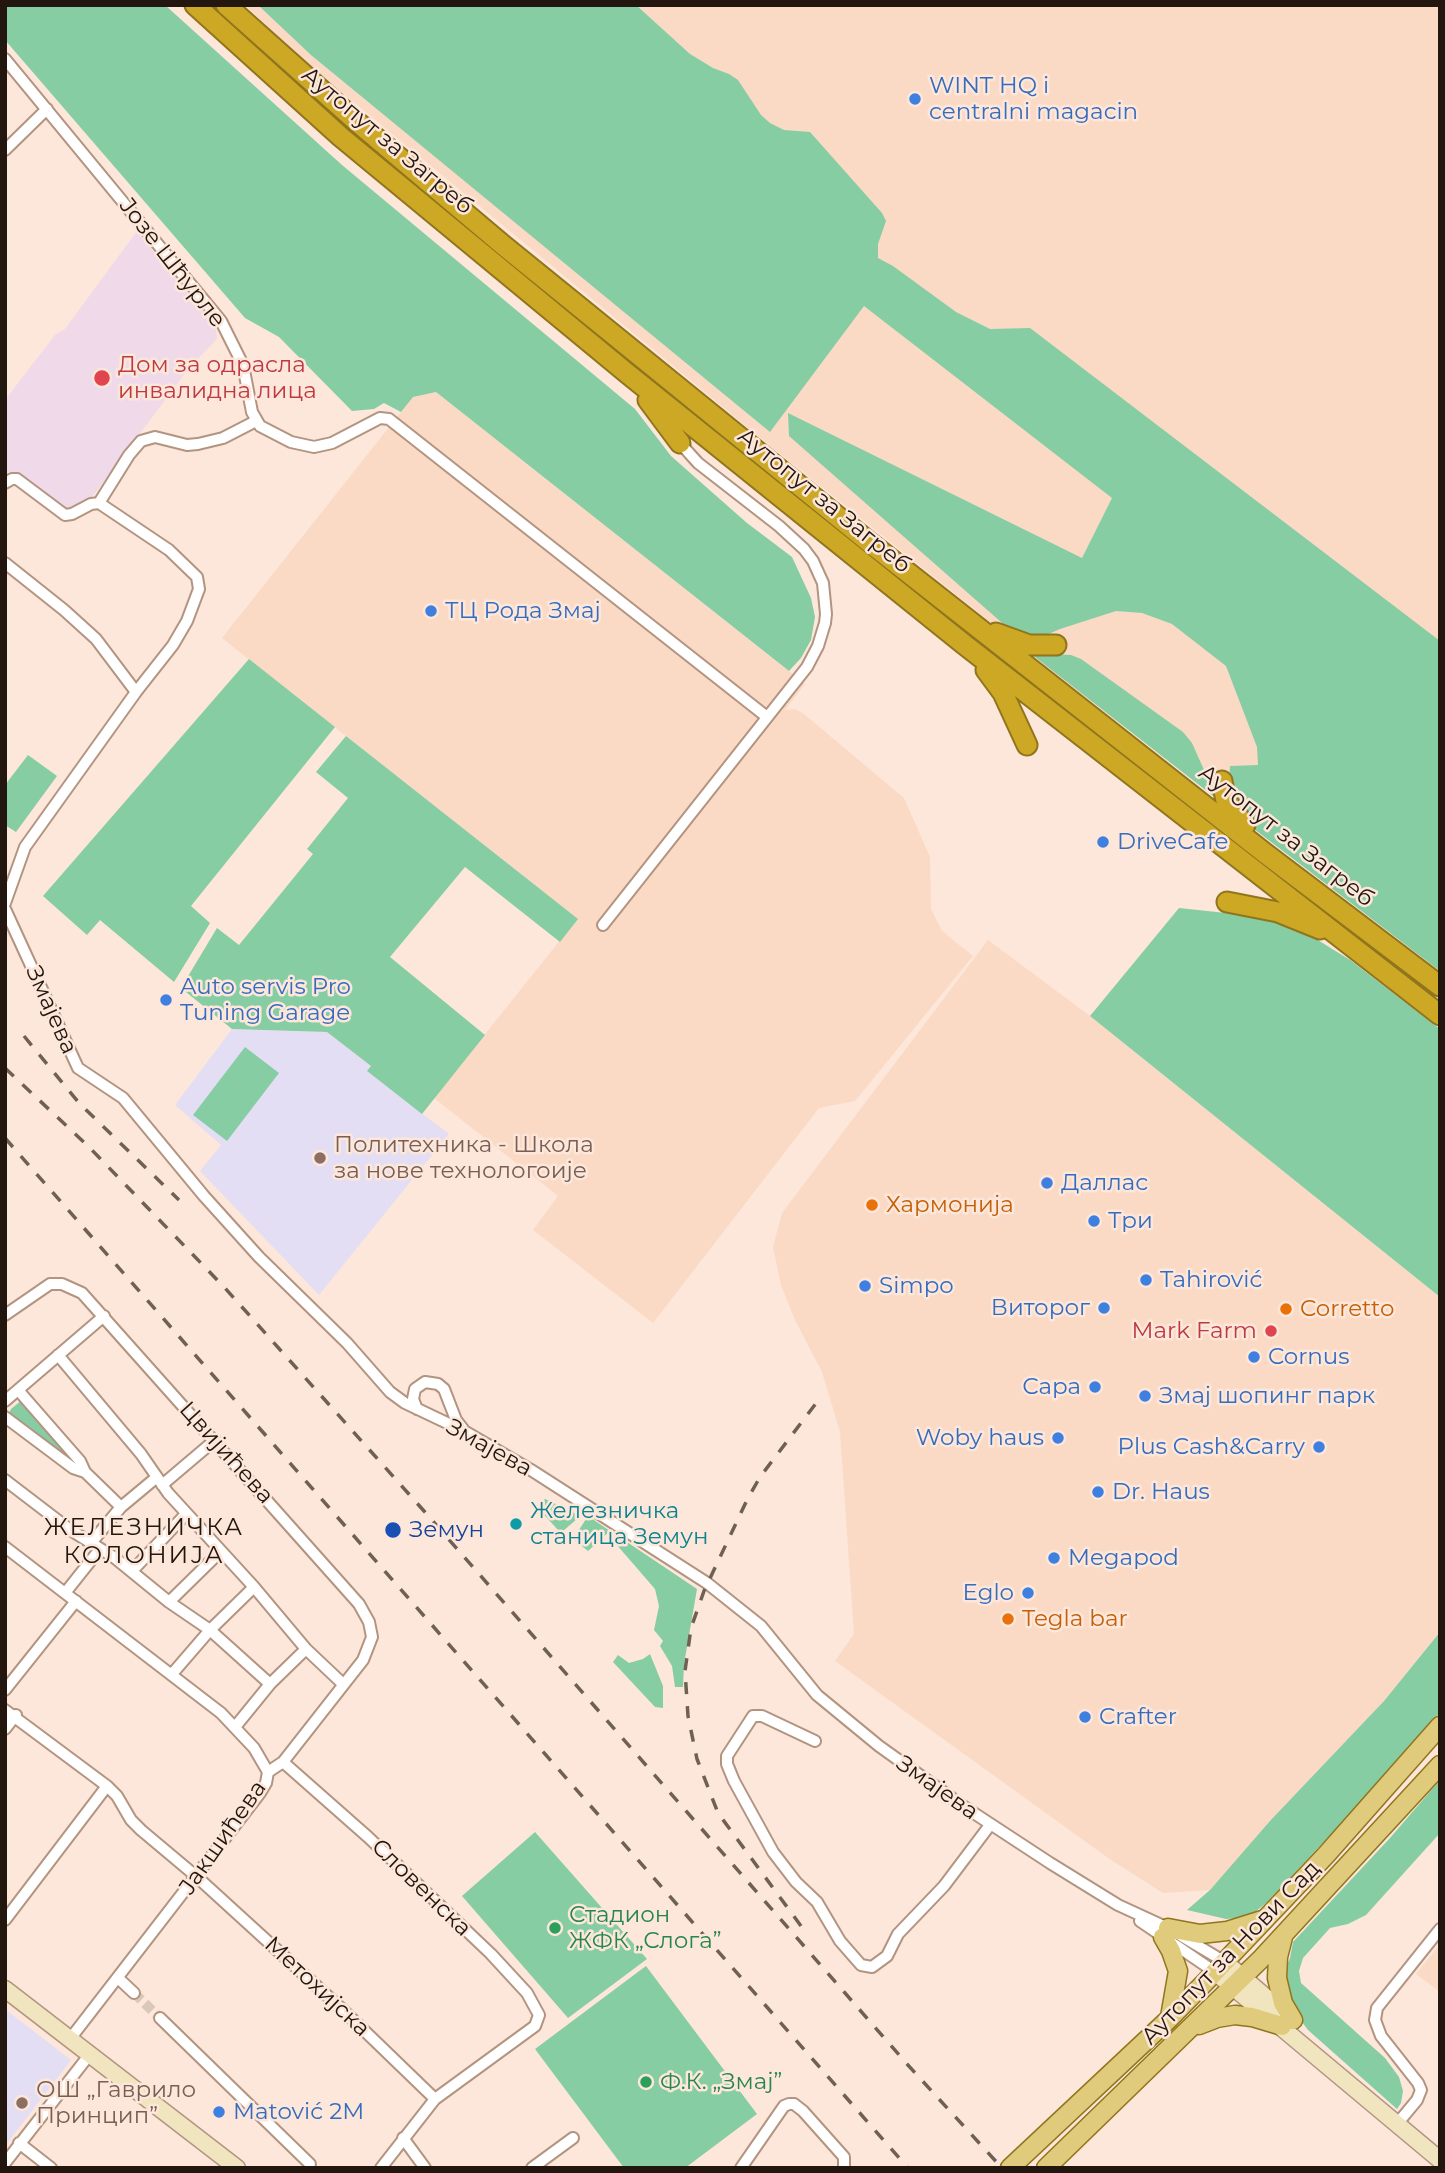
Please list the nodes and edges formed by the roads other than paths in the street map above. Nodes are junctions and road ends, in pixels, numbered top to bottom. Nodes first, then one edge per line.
1 (195, 5) edge
2 (226, 5) edge
3 (5, 59) edge
4 (47, 109) junction
5 (5, 150) edge
6 (628, 374) junction
7 (256, 421) junction
8 (680, 443) joint
9 (5, 483) edge
10 (99, 503) junction
11 (5, 562) edge
12 (15, 570) junction
13 (5, 580) edge
14 (967, 620) junction
15 (965, 645) junction
16 (1056, 645) dead end
17 (136, 692) junction
18 (766, 717) junction
19 (1027, 745) dead end
20 (1222, 780) dead end
21 (1266, 854) junction
22 (1227, 902) dead end
23 (5, 903) edge
24 (5, 909) edge
25 (603, 925) dead end
26 (1343, 938) junction
27 (1440, 986) edge
28 (1440, 1015) edge
29 (5, 1315) edge
30 (104, 1316) junction
31 (58, 1355) junction
32 (18, 1390) junction
33 (390, 1392) junction
34 (414, 1394) junction
35 (5, 1401) edge
36 (450, 1407) junction
37 (417, 1409) junction
38 (5, 1417) edge
39 (433, 1417) junction
40 (466, 1433) junction
41 (215, 1440) junction
42 (85, 1472) junction
43 (5, 1480) edge
44 (160, 1481) junction
45 (121, 1507) junction
46 (186, 1514) junction
47 (95, 1546) junction
48 (5, 1547) edge
49 (221, 1551) junction
50 (132, 1571) junction
51 (254, 1587) junction
52 (65, 1593) junction
53 (76, 1601) junction
54 (169, 1602) junction
55 (210, 1630) junction
56 (372, 1637) joint
57 (306, 1649) junction
58 (172, 1674) junction
59 (270, 1684) junction
60 (343, 1684) junction
61 (5, 1690) edge
62 (10, 1712) edge
63 (1440, 1726) edge
64 (235, 1727) junction
65 (5, 1729) edge
66 (815, 1741) dead end
67 (283, 1762) junction
68 (1440, 1765) edge
69 (268, 1772) junction
70 (107, 1786) junction
71 (990, 1825) junction
72 (197, 1877) junction
73 (1265, 1919) junction
74 (5, 1920) edge
75 (1440, 1929) edge
76 (1165, 1933) junction
77 (1284, 1936) junction
78 (1220, 1967) junction
79 (118, 1978) junction
80 (1238, 1981) junction
81 (5, 1989) edge
82 (134, 1993) tunnel mouth
83 (160, 2018) tunnel mouth
84 (1170, 2018) junction
85 (1287, 2023) junction
86 (1192, 2028) junction
87 (70, 2039) junction
88 (90, 2054) junction
89 (435, 2099) junction
90 (1397, 2124) junction
91 (403, 2138) junction
92 (573, 2138) dead end
93 (19, 2143) junction
94 (1440, 2160) edge
95 (5, 2163) edge
96 (310, 2164) dead end
97 (51, 2168) edge
98 (236, 2168) edge
99 (381, 2168) edge
100 (425, 2168) edge
101 (533, 2168) edge
102 (741, 2168) edge
103 (844, 2168) edge
104 (1010, 2168) edge
105 (1046, 2168) edge

1 - 6 highway, Аутопут за Загреб
2 - 14 highway, Аутопут за Загреб
3 - 4 street, Јозе Шћурле
4 - 5 street
4 - 7 street, Јозе Шћурле
6 - 8 highway
6 - 15 highway, Аутопут за Загреб
7 - 10 street
7 - 18 street
8 - 18 street
9 - 10 street
10 - 17 street
11 - 12 street
12 - 13 street
12 - 17 street
14 - 16 highway
14 - 21 highway, Аутопут за Загреб
15 - 19 highway
15 - 26 highway, Аутопут за Загреб
17 - 23 street
18 - 25 street
20 - 21 highway
21 - 27 highway, Аутопут за Загреб
22 - 26 highway
24 - 33 street, Змајева
26 - 28 highway, Аутопут за Загреб
29 - 30 street, Цвијићева
30 - 31 street
30 - 41 street, Цвијићева
31 - 32 street
31 - 44 street
32 - 35 street
32 - 42 street
33 - 34 street
33 - 37 street, Змајева
34 - 36 street
34 - 37 street
36 - 39 street
36 - 40 street
37 - 39 street, Змајева
38 - 42 street
39 - 40 street, Змајева
40 - 71 street, Змајева
41 - 44 street
41 - 56 street, Цвијићева
42 - 45 street
43 - 47 street
44 - 45 street
44 - 46 street
45 - 47 street
46 - 49 street
46 - 50 street
47 - 50 street
47 - 52 street
48 - 52 street
49 - 51 street
49 - 54 street
50 - 54 street
51 - 55 street
51 - 57 street
52 - 53 street
53 - 58 street
53 - 61 street
54 - 55 street
55 - 58 street
55 - 59 street
56 - 60 street, Јакшићева
57 - 59 street
57 - 60 street
58 - 64 street
59 - 64 street
60 - 67 street, Јакшићева
62 - 65 street
62 - 70 street, Метохијска
63 - 73 main road, Аутопут за Нови Сад
64 - 69 street
66 - 71 street
67 - 69 street, Јакшићева
67 - 89 street, Словенска
68 - 77 main road, Аутопут за Нови Сад
69 - 72 street, Јакшићева
70 - 72 street, Метохијска
70 - 74 street
71 - 76 street, Змајева
72 - 79 street, Јакшићева
72 - 89 street, Метохијска
73 - 76 main road
73 - 78 main road, Аутопут за Нови Сад
75 - 90 street
76 - 78 street, Змајева
76 - 84 main road
77 - 80 main road, Аутопут за Нови Сад
77 - 85 main road
78 - 80 street
78 - 84 main road, Аутопут за Нови Сад
79 - 82 street
79 - 87 street, Јакшићева
80 - 85 street
80 - 86 main road, Аутопут за Нови Сад
81 - 87 street
83 - 96 street
84 - 104 main road, Аутопут за Нови Сад
85 - 86 main road
85 - 90 street
86 - 105 main road, Аутопут за Нови Сад
87 - 88 street
88 - 93 street
88 - 98 street
89 - 91 street
90 - 94 street
91 - 99 street
91 - 100 street
92 - 101 street
93 - 95 street
93 - 97 street
102 - 103 street

